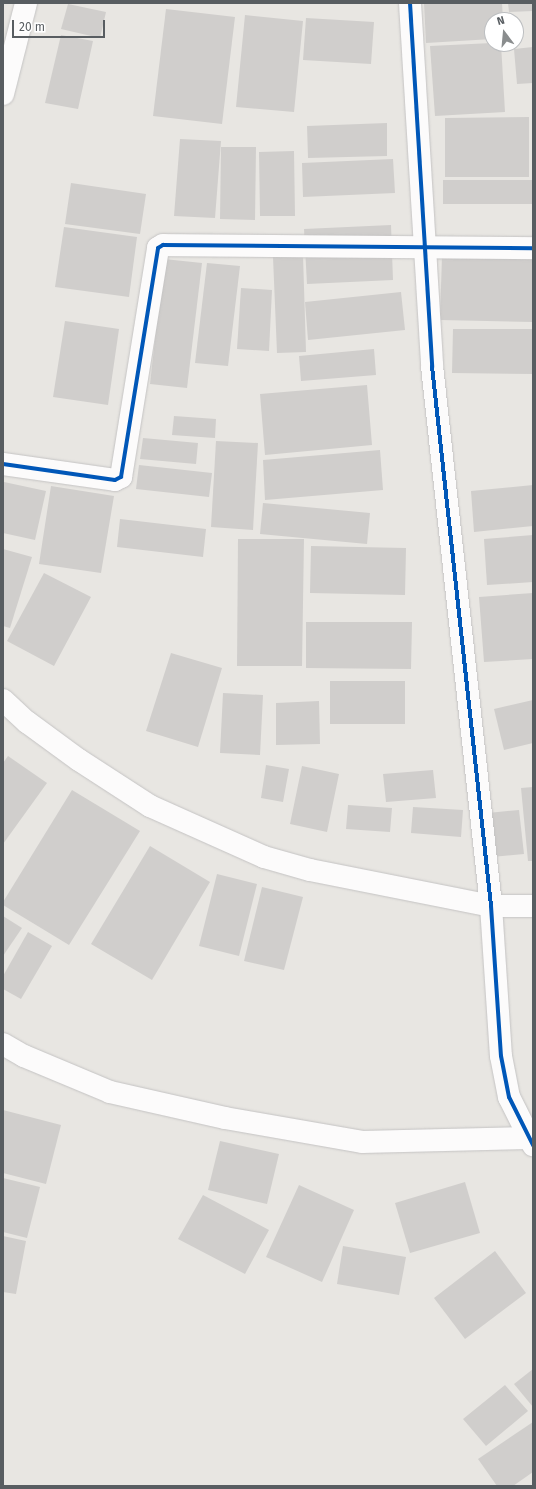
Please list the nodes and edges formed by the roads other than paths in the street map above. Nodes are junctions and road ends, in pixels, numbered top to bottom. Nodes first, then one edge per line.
1 (26, 3) edge
2 (410, 3) edge
3 (3, 94) edge
4 (426, 247) junction
5 (533, 248) edge
6 (3, 464) edge
7 (3, 700) edge
8 (491, 906) junction
9 (533, 906) edge
10 (3, 1044) edge
11 (531, 1142) edge

1 - 3 street
2 - 4 street
4 - 5 street
4 - 6 street
4 - 8 street
7 - 8 street
8 - 9 street
8 - 11 street
10 - 11 street

